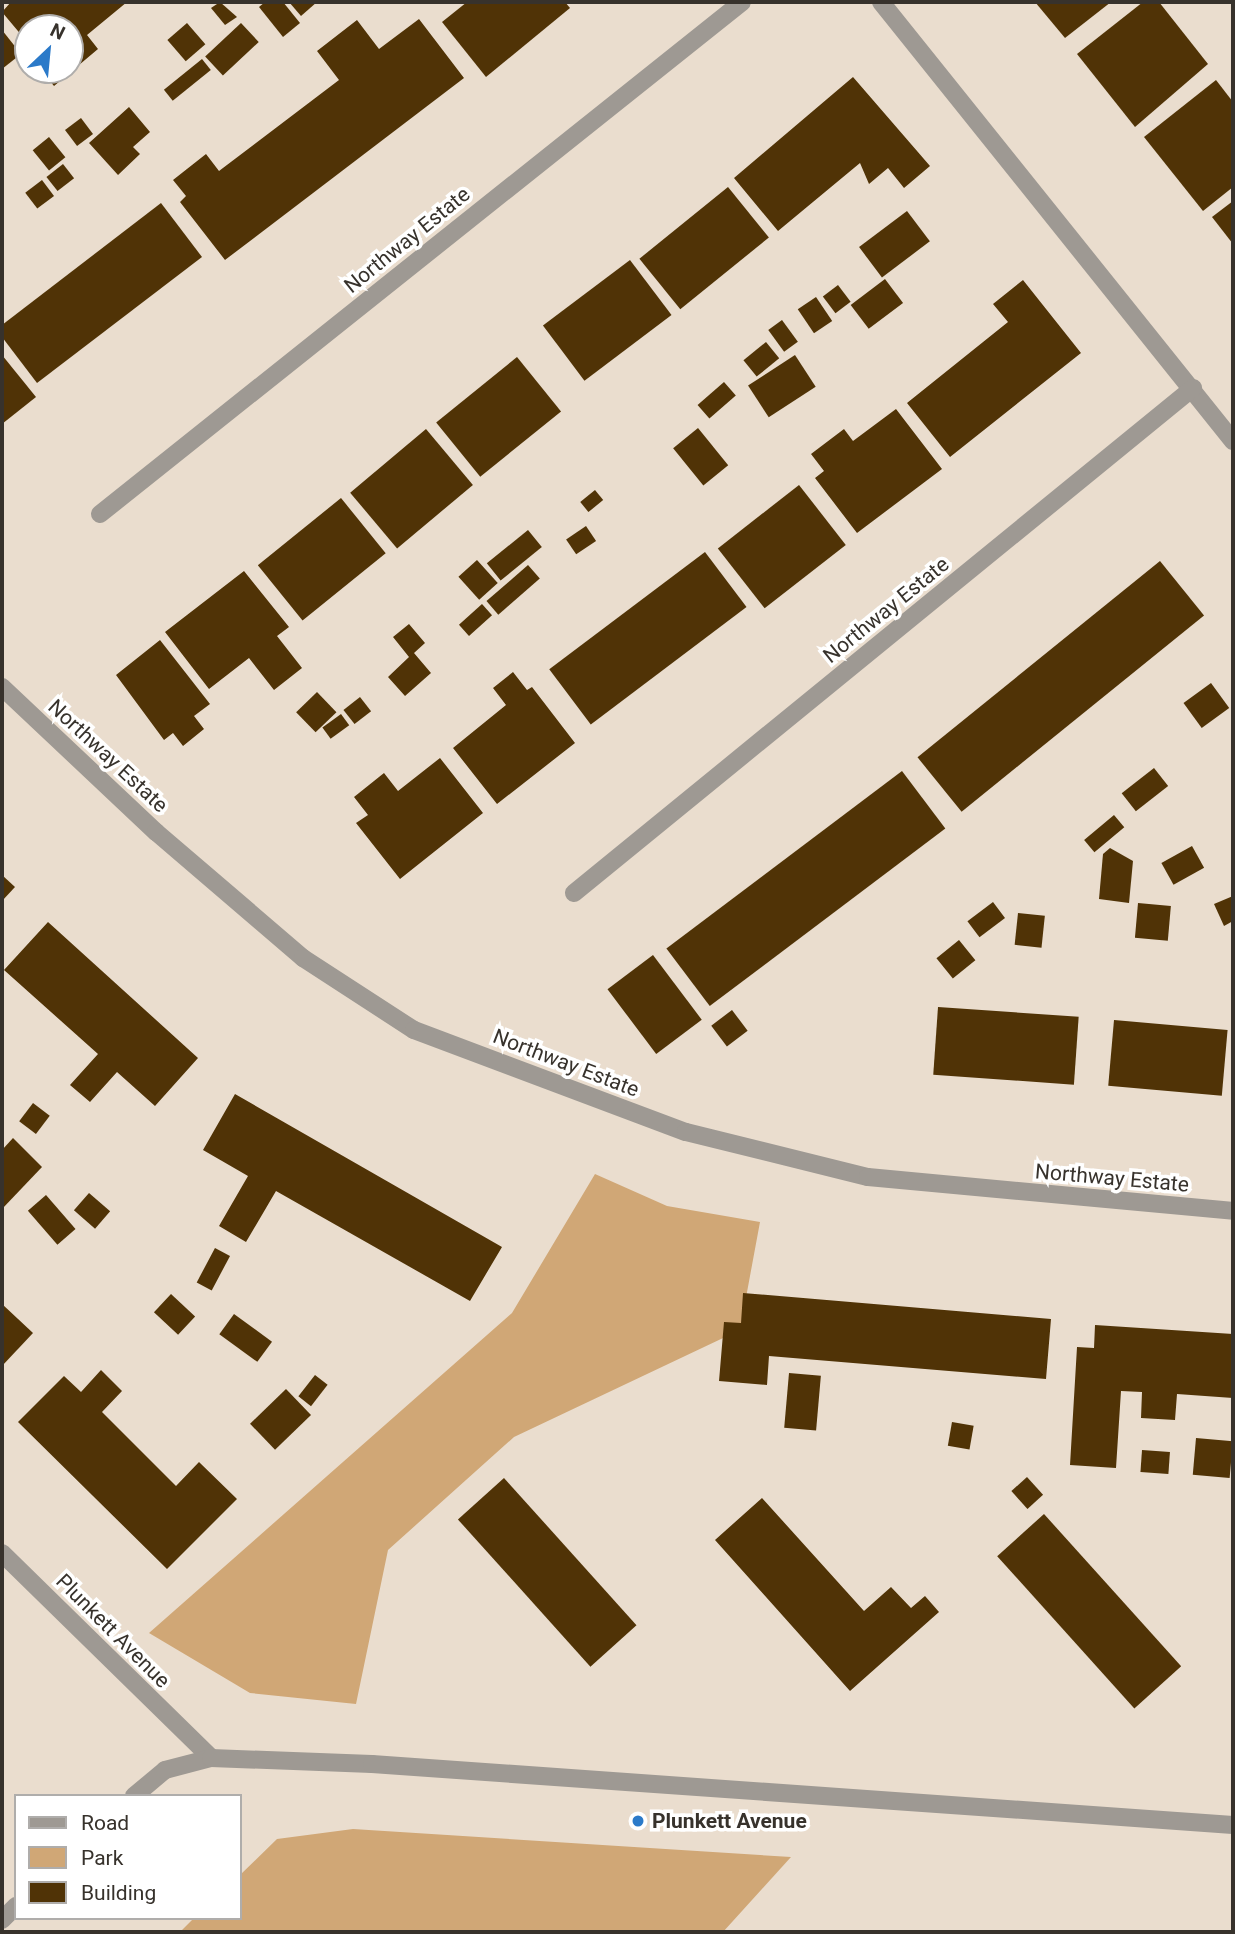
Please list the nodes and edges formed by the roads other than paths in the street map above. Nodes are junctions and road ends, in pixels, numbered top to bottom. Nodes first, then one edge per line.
1 (742, 2) edge
2 (881, 2) edge
3 (1193, 388) junction
4 (1233, 441) edge
5 (100, 514) dead end
6 (2, 687) edge
7 (574, 893) dead end
8 (1233, 1211) edge
9 (2, 1553) edge
10 (211, 1758) junction
11 (136, 1794) edge
12 (1233, 1825) edge

1 - 5 street, Northway Estate
2 - 3 street
3 - 4 street
3 - 7 street, Northway Estate
6 - 8 street, Northway Estate
9 - 10 street, Plunkett Avenue
10 - 11 street
10 - 12 street

